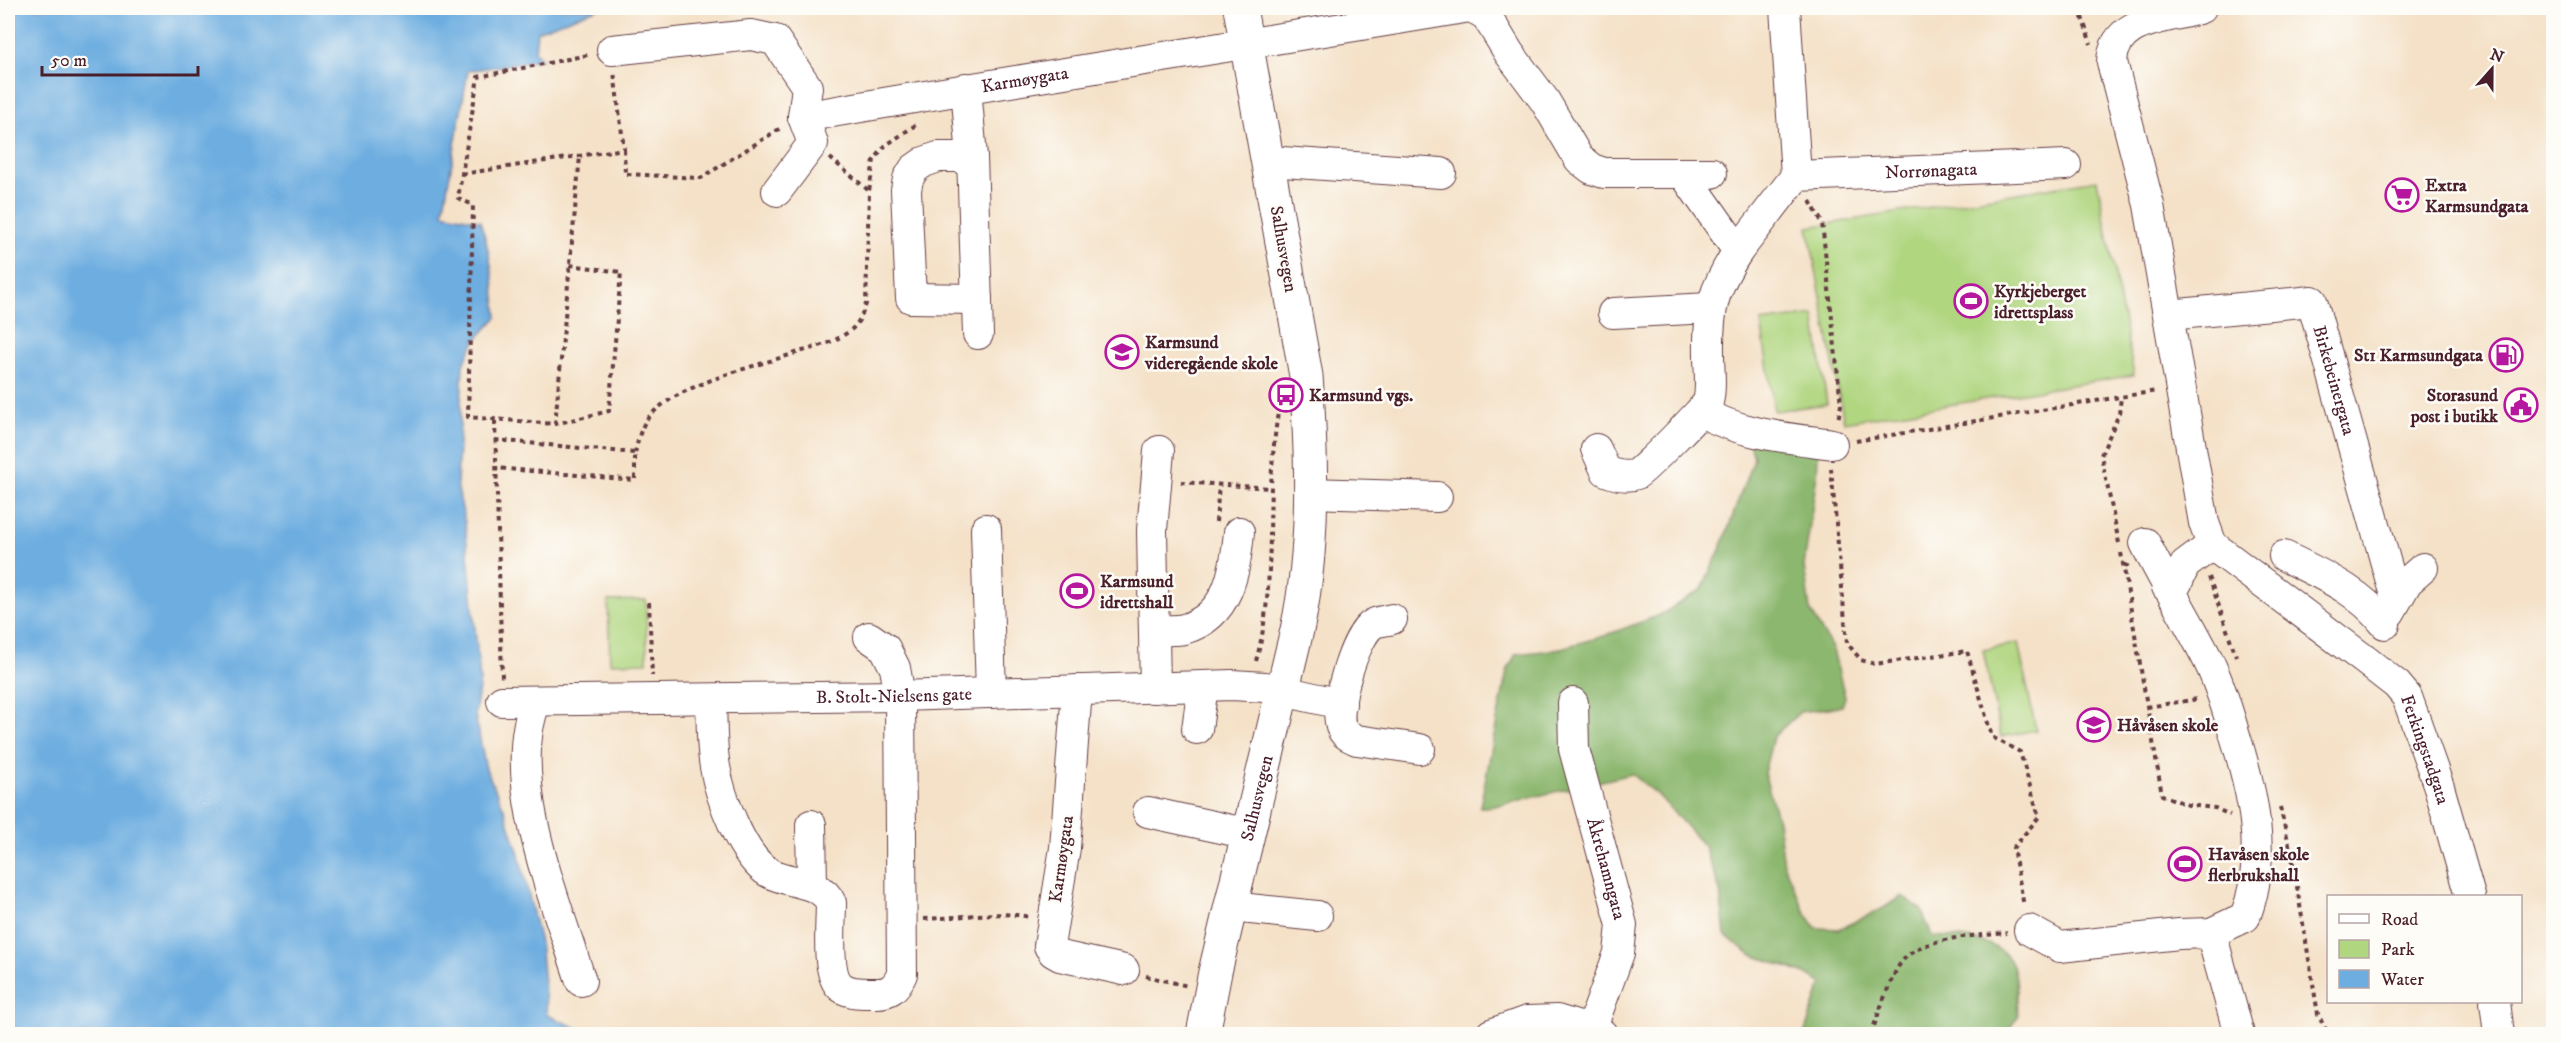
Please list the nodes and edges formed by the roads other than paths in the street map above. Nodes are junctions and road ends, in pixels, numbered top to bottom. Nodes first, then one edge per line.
1 (1240, 8) edge
2 (1474, 8) edge
3 (1785, 8) edge
4 (2201, 8) edge
5 (1247, 45) junction
6 (612, 50) road end
7 (966, 88) junction
8 (808, 130) junction
9 (972, 157) junction
10 (1268, 161) junction
11 (2066, 165) dead end
12 (1442, 173) dead end
13 (1796, 176) junction
14 (777, 191) dead end
15 (1738, 251) junction
16 (977, 299) junction
17 (1710, 308) junction
18 (1613, 313) dead end
19 (2169, 315) junction
20 (978, 333) dead end
21 (1702, 412) junction
22 (1832, 444) road end
23 (1596, 448) dead end
24 (1159, 451) dead end
25 (1310, 493) junction
26 (1437, 497) dead end
27 (986, 529) dead end
28 (1239, 532) dead end
29 (2145, 543) road end
30 (2212, 545) junction
31 (2284, 556) dead end
32 (2423, 568) dead end
33 (2167, 586) junction
34 (2390, 612) junction
35 (1392, 619) dead end
36 (1156, 630) junction
37 (869, 637) dead end
38 (2365, 660) junction
39 (1203, 686) junction
40 (1155, 687) junction
41 (1077, 690) junction
42 (1282, 692) junction
43 (991, 693) junction
44 (900, 696) junction
45 (711, 699) junction
46 (502, 701) road end
47 (536, 701) junction
48 (1573, 703) dead end
49 (1341, 704) junction
50 (1197, 729) dead end
51 (1420, 749) dead end
52 (1148, 812) dead end
53 (812, 825) dead end
54 (1249, 834) junction
55 (812, 886) junction
56 (2469, 895) edge
57 (1231, 907) junction
58 (1317, 916) dead end
59 (2029, 930) road end
60 (2211, 933) junction
61 (1124, 970) road end
62 (581, 981) dead end
63 (2495, 1003) edge
64 (1596, 1032) edge
65 (1203, 1035) edge
66 (1491, 1035) edge
67 (2239, 1035) edge
68 (2499, 1035) edge

1 - 5 main road, Salhusvegen
2 - 5 street, Karmøygata
2 - 15 street
3 - 13 street
4 - 19 street
5 - 7 street, Karmøygata
5 - 10 main road, Salhusvegen
6 - 8 street
7 - 8 street, Karmøygata
7 - 9 street
8 - 14 street
9 - 16 street
9 - 16 street
10 - 12 street
10 - 25 main road, Salhusvegen
11 - 13 street, Norrønagata
13 - 15 street
15 - 17 street
16 - 20 street
17 - 18 street
17 - 21 street
19 - 30 street
19 - 34 street, Birkebeinergata
21 - 22 street
21 - 23 street
24 - 36 street
25 - 26 street
25 - 42 main road, Salhusvegen
27 - 43 street
28 - 36 street
29 - 33 street
30 - 33 street
30 - 38 street
31 - 34 street
32 - 34 street
33 - 60 street
34 - 38 street
35 - 49 street
36 - 40 street
37 - 44 street
38 - 56 street, Ferkingstadgata
39 - 40 street, B. Stolt-Nielsens gate
39 - 42 street, B. Stolt-Nielsens gate
39 - 50 street
40 - 41 street, B. Stolt-Nielsens gate
41 - 43 street, B. Stolt-Nielsens gate
41 - 61 street, Karmøygata
42 - 49 street
42 - 54 main road, Salhusvegen
43 - 44 street, B. Stolt-Nielsens gate
44 - 45 street, B. Stolt-Nielsens gate
44 - 55 street
45 - 47 street, B. Stolt-Nielsens gate
45 - 55 street
46 - 47 street, B. Stolt-Nielsens gate
47 - 62 street
48 - 64 street, Åkrehamngata
49 - 51 street
52 - 54 street
53 - 55 street
54 - 57 main road, Salhusvegen
57 - 58 street
57 - 65 main road, Salhusvegen
59 - 60 street
60 - 67 street
63 - 68 street
64 - 66 street

